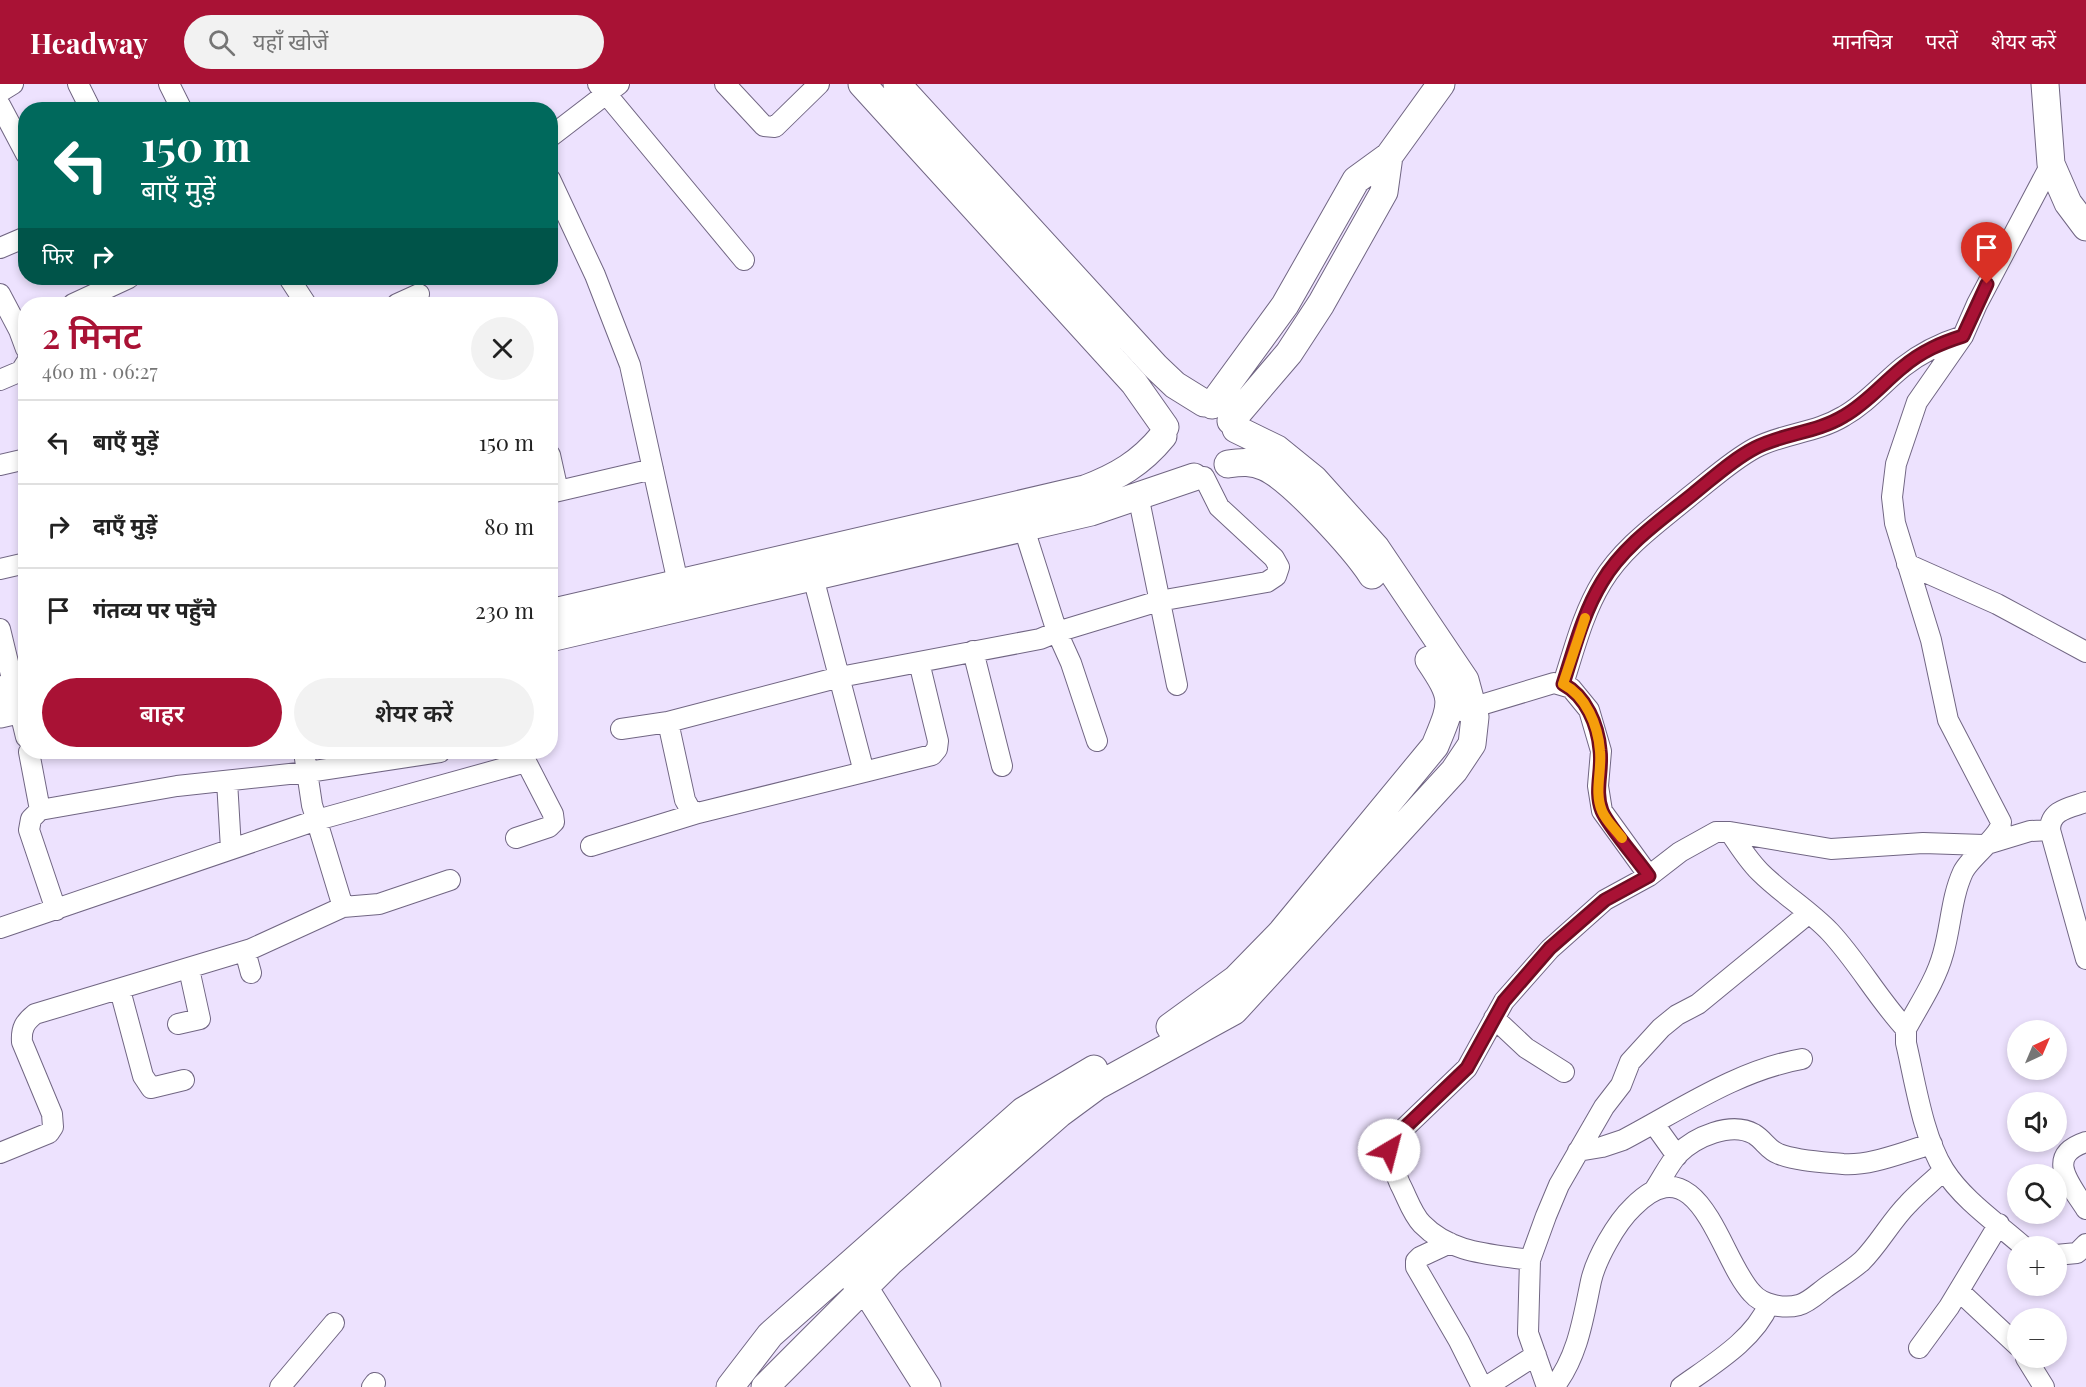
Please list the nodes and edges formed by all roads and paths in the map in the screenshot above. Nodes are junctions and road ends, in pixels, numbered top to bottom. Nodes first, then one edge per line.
1 (13, 84) edge
2 (78, 84) edge
3 (169, 84) edge
4 (725, 84) edge
5 (819, 84) edge
6 (862, 84) edge
7 (897, 84) edge
8 (1441, 84) edge
9 (2045, 84) edge
10 (608, 88) edge
11 (0, 92) edge
12 (88, 102) edge
13 (179, 102) edge
14 (0, 105) edge
15 (558, 130) edge
16 (18, 138) edge
17 (1389, 156) junction
18 (2050, 164) junction
19 (558, 196) edge
20 (2086, 227) edge
21 (18, 240) edge
22 (0, 248) edge
23 (744, 260) dead end
24 (114, 285) edge
25 (0, 294) edge
26 (419, 294) dead end
27 (88, 297) edge
28 (412, 297) edge
29 (18, 322) edge
30 (1963, 336) junction
31 (18, 371) edge
32 (0, 380) edge
33 (1221, 414) junction
34 (1164, 432) junction
35 (18, 461) edge
36 (0, 465) edge
37 (1228, 465) junction
38 (653, 469) junction
39 (1199, 477) junction
40 (558, 491) edge
41 (1138, 495) junction
42 (1020, 517) junction
43 (1907, 564) junction
44 (18, 565) edge
45 (0, 569) edge
46 (813, 577) junction
47 (678, 584) junction
48 (1159, 601) junction
49 (558, 611) edge
50 (0, 629) edge
51 (1057, 632) junction
52 (558, 636) edge
53 (973, 651) junction
54 (2086, 652) edge
55 (919, 662) junction
56 (840, 677) junction
57 (1177, 685) dead end
58 (1553, 685) junction
59 (14, 699) edge
60 (1461, 711) junction
61 (668, 722) junction
62 (621, 729) dead end
63 (1097, 741) dead end
64 (30, 759) edge
65 (305, 759) edge
66 (394, 759) edge
67 (517, 759) edge
68 (525, 759) edge
69 (1002, 766) dead end
70 (308, 772) junction
71 (864, 772) junction
72 (227, 781) junction
73 (2086, 802) edge
74 (40, 810) junction
75 (698, 813) junction
76 (317, 820) junction
77 (2050, 830) junction
78 (1730, 832) junction
79 (516, 838) dead end
80 (1984, 845) junction
81 (591, 846) dead end
82 (231, 849) junction
83 (1649, 876) junction
84 (450, 880) dead end
85 (343, 907) junction
86 (56, 910) junction
87 (1809, 913) junction
88 (0, 928) edge
89 (245, 951) junction
90 (2086, 959) edge
91 (189, 969) junction
92 (251, 973) dead end
93 (120, 990) junction
94 (1494, 1018) junction
95 (178, 1024) dead end
96 (1906, 1029) junction
97 (1802, 1059) dead end
98 (1564, 1072) dead end
99 (184, 1080) dead end
100 (1654, 1124) junction
101 (2086, 1142) edge
102 (1932, 1144) junction
103 (1578, 1151) junction
104 (0, 1153) edge
105 (1677, 1156) junction
106 (1944, 1170) junction
107 (1655, 1189) junction
108 (2086, 1208) edge
109 (1999, 1224) junction
110 (2012, 1236) edge
111 (1449, 1243) junction
112 (2083, 1253) edge
113 (2067, 1254) edge
114 (1530, 1260) junction
115 (842, 1269) junction
116 (865, 1289) junction
117 (1959, 1291) junction
118 (1769, 1304) junction
119 (334, 1323) dead end
120 (2007, 1336) edge
121 (1919, 1348) dead end
122 (1536, 1355) junction
123 (2032, 1368) edge
124 (280, 1387) edge
125 (730, 1387) edge
126 (765, 1387) edge
127 (927, 1387) edge
128 (1484, 1387) edge
129 (1547, 1387) edge
130 (1554, 1387) edge
131 (1682, 1387) edge
132 (2044, 1387) edge

1 - 11 street
2 - 12 street
3 - 13 street
4 - 5 street
6 - 34 main road
7 - 33 main road
8 - 17 main road
9 - 18 main road
10 - 15 street
10 - 23 street
14 - 16 street
17 - 33 main road
17 - 33 main road
18 - 20 main road
18 - 30 street
19 - 38 street
21 - 22 street
24 - 27 street
25 - 29 street
26 - 28 street
30 - 43 street
30 - 58 street
31 - 32 street
33 - 34 main road
33 - 37 main road
33 - 60 main road
34 - 39 main road
34 - 42 main road
35 - 36 street
37 - 39 main road
37 - 60 main road
38 - 40 street
38 - 47 street
39 - 41 main road
39 - 48 street
41 - 42 main road
41 - 48 street
42 - 46 main road
42 - 47 main road
42 - 51 street
43 - 54 street
43 - 80 street
44 - 45 street
46 - 52 main road
46 - 56 street
47 - 49 main road
48 - 51 street
48 - 57 street
50 - 59 street
51 - 53 street
51 - 63 street
53 - 55 street
53 - 69 street
55 - 56 street
55 - 71 street
56 - 61 street
56 - 71 street
58 - 60 street
58 - 83 street
60 - 115 main road
60 - 116 main road
61 - 62 street
61 - 75 street
64 - 74 street
65 - 70 street
66 - 70 street
67 - 76 street
68 - 79 street
70 - 72 street
70 - 76 street
71 - 75 street
72 - 74 street
72 - 82 street
73 - 77 street
74 - 86 street
75 - 81 street
76 - 82 street
76 - 85 street
77 - 80 street
77 - 90 street
78 - 80 street
78 - 83 street
78 - 87 street
80 - 96 street
82 - 86 street
83 - 94 street
84 - 85 street
85 - 89 street
86 - 88 street
87 - 96 street
87 - 103 street
89 - 91 street
89 - 92 street
91 - 93 street
91 - 95 street
93 - 99 street
93 - 104 street
94 - 98 street
94 - 111 street
96 - 102 street
97 - 100 street
100 - 103 street
100 - 105 street
101 - 108 street
102 - 105 street
102 - 106 street
103 - 114 street
105 - 107 street
106 - 109 street
106 - 118 street
107 - 118 street
107 - 130 street
109 - 110 street
109 - 117 street
111 - 114 street
111 - 128 street
112 - 113 street
114 - 122 street
115 - 116 main road
115 - 125 main road
116 - 126 main road
116 - 127 main road
117 - 120 street
117 - 121 street
118 - 131 street
119 - 124 street
122 - 128 street
122 - 129 street
123 - 132 street

